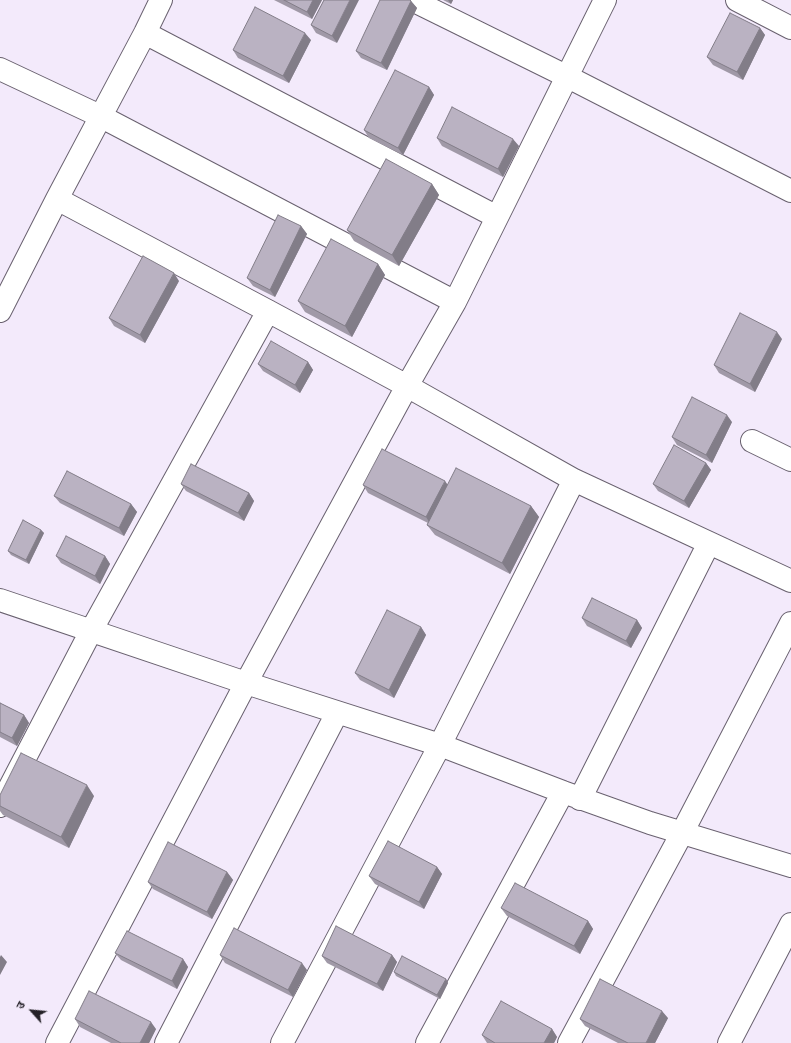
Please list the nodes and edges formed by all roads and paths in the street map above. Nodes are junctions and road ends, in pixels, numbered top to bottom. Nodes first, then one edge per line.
1 (161, 0) edge
2 (412, 0) edge
3 (605, 0) edge
4 (737, 0) edge
5 (791, 28) edge
6 (145, 33) junction
7 (0, 69) edge
8 (568, 77) junction
9 (100, 116) junction
10 (791, 191) edge
11 (57, 199) junction
12 (497, 217) junction
13 (455, 302) junction
14 (0, 311) edge
15 (268, 311) junction
16 (407, 386) junction
17 (752, 441) dead end
18 (791, 460) edge
19 (574, 480) junction
20 (709, 543) junction
21 (791, 582) edge
22 (2, 604) edge
23 (791, 623) edge
24 (91, 631) junction
25 (246, 683) junction
26 (337, 713) junction
27 (440, 745) junction
28 (571, 796) junction
29 (0, 806) edge
30 (682, 833) junction
31 (791, 866) edge
32 (791, 924) edge
33 (57, 1043) edge
34 (166, 1043) edge
35 (282, 1043) edge
36 (427, 1043) edge
37 (569, 1043) edge
38 (729, 1043) edge

1 - 6 street
2 - 8 street
3 - 8 street
4 - 5 street
6 - 9 street
6 - 12 street
7 - 9 street
8 - 10 street
8 - 12 street
9 - 11 street
9 - 13 street
11 - 14 street
11 - 15 street
12 - 13 street
13 - 16 street
15 - 16 street
15 - 24 street
16 - 19 street
16 - 25 street
17 - 18 street
19 - 20 street
19 - 27 street
20 - 21 street
20 - 28 street
22 - 24 street
23 - 30 street
24 - 25 street
24 - 29 street
25 - 26 street
25 - 33 street
26 - 27 street
26 - 34 street
27 - 28 street
27 - 35 street
28 - 30 street
28 - 36 street
30 - 31 street
30 - 37 street
32 - 38 street

